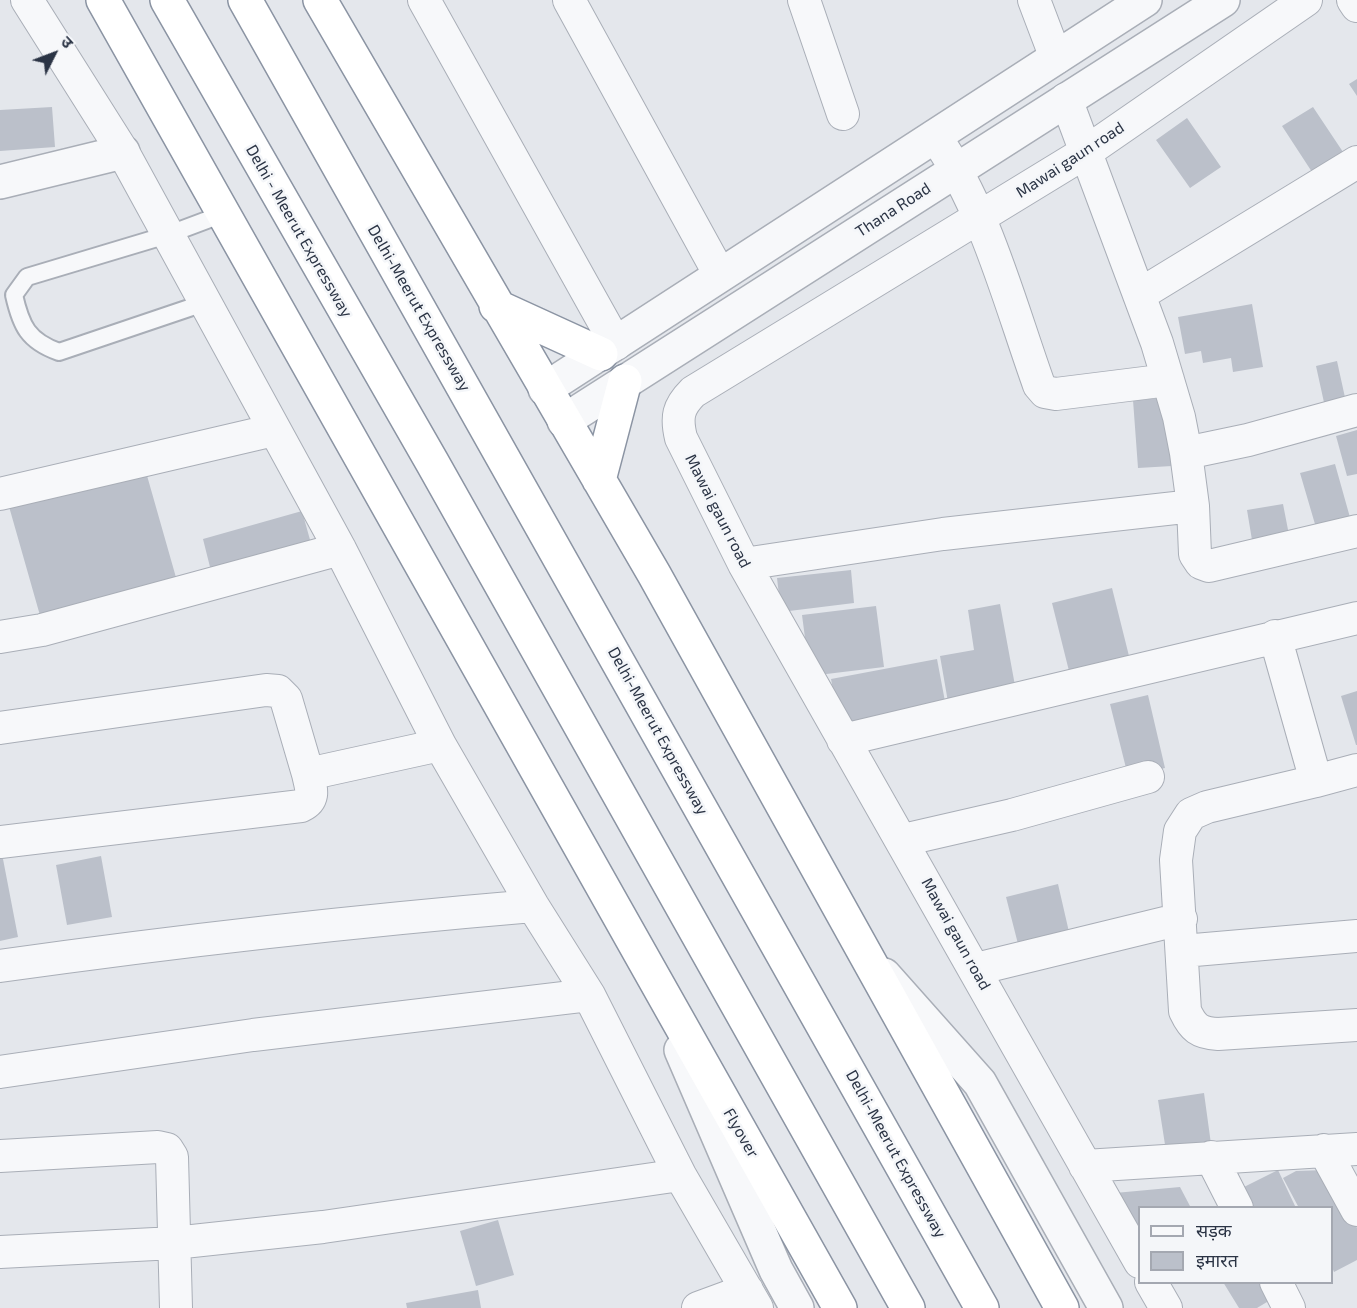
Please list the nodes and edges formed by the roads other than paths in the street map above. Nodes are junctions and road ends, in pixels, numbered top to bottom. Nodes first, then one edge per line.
1 (27, 0) edge
2 (103, 0) edge
3 (167, 0) edge
4 (245, 0) edge
5 (320, 0) edge
6 (424, 0) edge
7 (569, 0) edge
8 (804, 0) edge
9 (1034, 0) edge
10 (1145, 0) edge
11 (1223, 0) edge
12 (1306, 0) edge
13 (1353, 0) edge
14 (1357, 6) edge
15 (1056, 58) junction
16 (1066, 99) junction
17 (843, 114) dead end
18 (935, 136) junction
19 (123, 152) junction
20 (1086, 152) junction
21 (1357, 162) edge
22 (957, 168) junction
23 (0, 182) edge
24 (223, 214) junction
25 (979, 218) junction
26 (168, 235) junction
27 (720, 275) junction
28 (1138, 295) junction
29 (204, 303) junction
30 (496, 306) junction
31 (608, 349) junction
32 (1168, 380) junction
33 (625, 381) junction
34 (545, 389) junction
35 (1357, 410) edge
36 (564, 421) junction
37 (274, 430) junction
38 (1186, 453) junction
39 (598, 480) junction
40 (0, 494) edge
41 (1193, 506) junction
42 (1357, 531) edge
43 (340, 549) junction
44 (744, 564) junction
45 (1357, 618) edge
46 (1275, 636) junction
47 (0, 637) edge
48 (0, 728) edge
49 (843, 741) junction
50 (440, 746) junction
51 (1357, 770) edge
52 (308, 774) junction
53 (1148, 777) dead end
54 (1316, 781) junction
55 (903, 840) junction
56 (0, 842) edge
57 (533, 906) junction
58 (1180, 919) junction
59 (1357, 936) edge
60 (1183, 951) junction
61 (867, 956) junction
62 (641, 957) junction
63 (0, 966) edge
64 (976, 969) junction
65 (589, 995) junction
66 (1357, 1025) edge
67 (0, 1072) edge
68 (1357, 1149) edge
69 (1324, 1150) junction
70 (0, 1156) edge
71 (1210, 1157) junction
72 (1085, 1166) junction
73 (680, 1175) junction
74 (1236, 1206) edge
75 (1357, 1210) edge
76 (174, 1243) junction
77 (0, 1252) edge
78 (1138, 1259) edge
79 (1152, 1284) edge
80 (1277, 1284) edge
81 (752, 1299) edge
82 (176, 1308) edge
83 (698, 1308) edge
84 (797, 1308) edge
85 (840, 1308) edge
86 (908, 1308) edge
87 (982, 1308) edge
88 (1062, 1308) edge
89 (1106, 1308) edge
90 (1166, 1308) edge
91 (1289, 1308) edge

1 - 19 street
2 - 24 highway, Flyover
3 - 86 highway, Delhi - Meerut Expressway
4 - 87 highway, Delhi-Meerut Expressway
5 - 30 highway
6 - 31 street
7 - 27 street
8 - 17 street
9 - 15 street
10 - 15 street
11 - 16 street, Thana Road
12 - 20 street, Mawai gaun road
13 - 14 street
15 - 18 street
16 - 20 street
16 - 22 street, Thana Road
18 - 22 street
18 - 27 street
19 - 23 street
19 - 26 street
20 - 25 street, Mawai gaun road
20 - 28 street
21 - 28 street
22 - 25 street
22 - 33 street, Thana Road
24 - 26 lane
24 - 62 highway, Flyover
25 - 32 street
25 - 44 street, Mawai gaun road
26 - 29 street
26 - 29 lane
27 - 31 street
28 - 32 street
29 - 37 street
30 - 31 highway
30 - 34 highway
31 - 34 street
32 - 38 street
33 - 36 street, Thana Road
33 - 39 highway
34 - 36 highway
35 - 38 street
36 - 39 highway
37 - 40 street
37 - 43 street
38 - 41 street
39 - 61 highway
41 - 42 street
41 - 44 street
43 - 47 street
43 - 50 street
44 - 49 street, Mawai gaun road
45 - 46 street
46 - 49 street
46 - 54 street
48 - 52 street
49 - 55 street, Mawai gaun road
50 - 52 street
50 - 57 street
51 - 54 street
52 - 56 street
53 - 55 street
54 - 58 street
55 - 64 street, Mawai gaun road
57 - 63 street
57 - 65 street
58 - 60 street
58 - 64 street
59 - 60 street
60 - 66 street
61 - 88 highway
61 - 89 street
62 - 84 street
62 - 85 highway, Flyover
64 - 72 street, Mawai gaun road
65 - 67 street
65 - 73 street
68 - 69 street
69 - 71 street
69 - 75 street
70 - 76 street
71 - 72 street
71 - 74 street
72 - 78 street, Mawai gaun road
73 - 76 street
73 - 81 street
76 - 77 street
76 - 82 street
79 - 90 street
80 - 91 street
81 - 83 street

